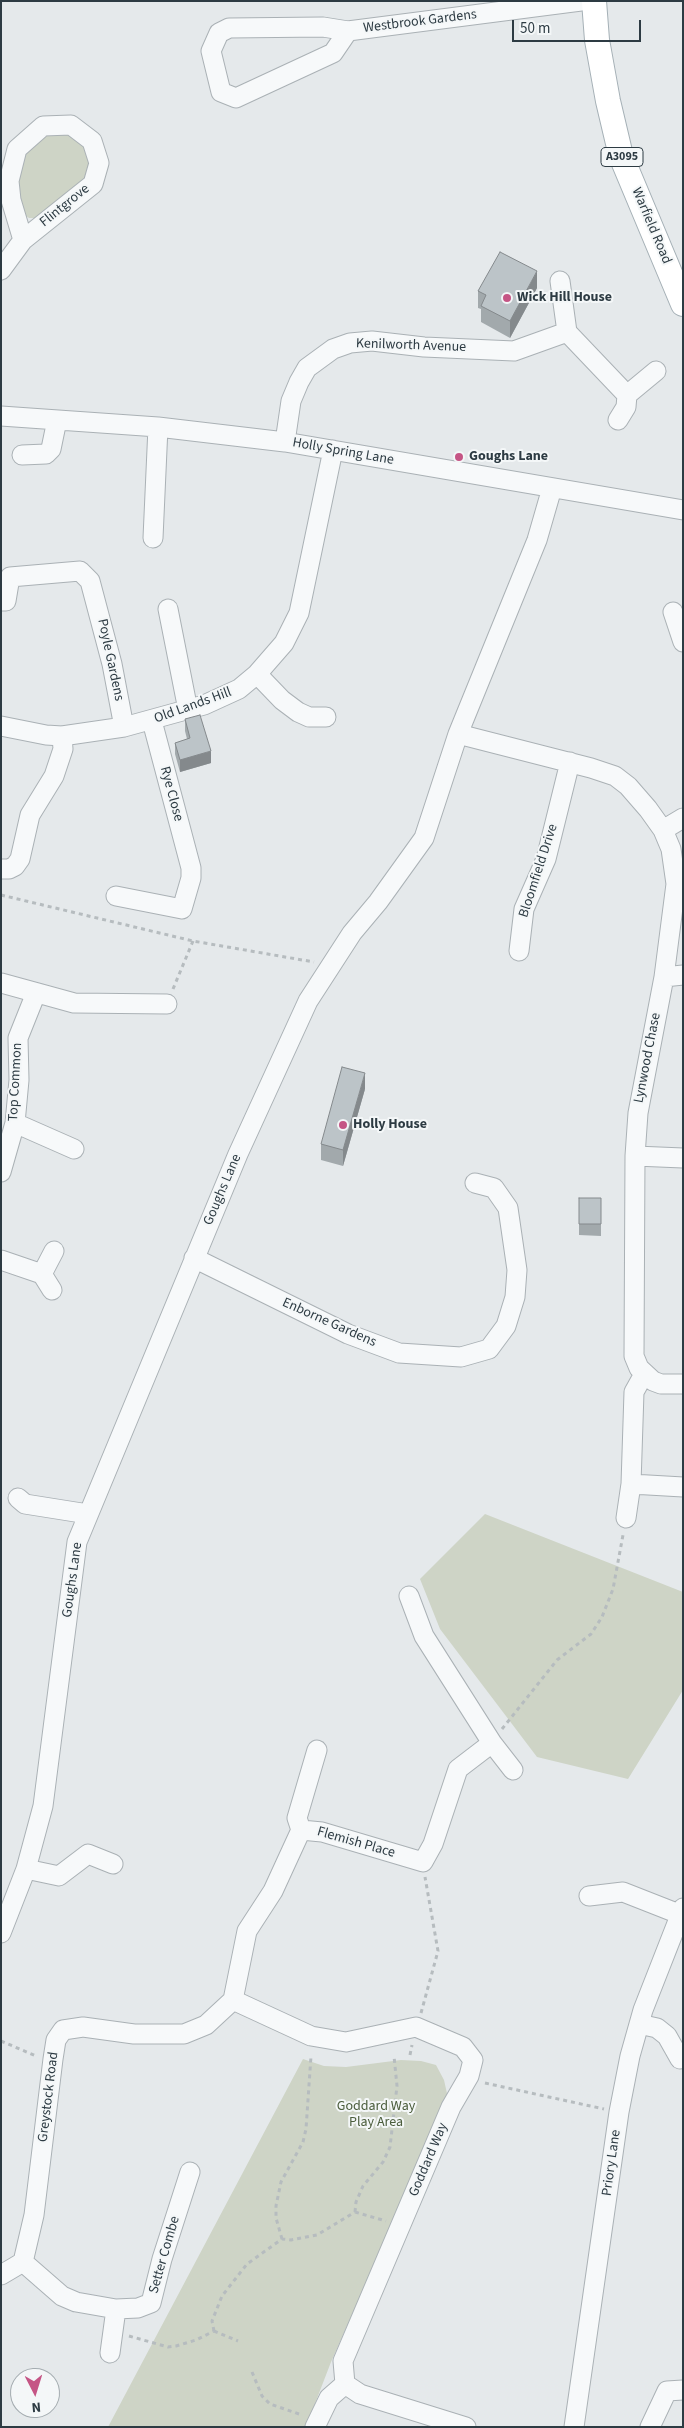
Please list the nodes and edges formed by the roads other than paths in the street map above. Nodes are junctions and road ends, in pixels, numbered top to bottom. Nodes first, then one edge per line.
1 (580, 1) edge
2 (594, 1) edge
3 (348, 31) junction
4 (22, 240) junction
5 (1, 270) edge
6 (560, 281) dead end
7 (683, 304) edge
8 (567, 332) junction
9 (656, 371) dead end
10 (626, 395) junction
11 (1, 416) edge
12 (57, 420) junction
13 (618, 420) dead end
14 (158, 427) junction
15 (285, 442) junction
16 (334, 450) junction
17 (22, 455) dead end
18 (552, 488) junction
19 (683, 510) edge
20 (153, 538) dead end
21 (1, 601) edge
22 (168, 609) dead end
23 (258, 674) junction
24 (188, 710) junction
25 (326, 717) dead end
26 (152, 721) junction
27 (1, 726) edge
28 (124, 727) junction
29 (458, 734) junction
30 (62, 736) junction
31 (570, 762) junction
32 (683, 818) edge
33 (662, 830) junction
34 (1, 869) edge
35 (116, 896) dead end
36 (519, 951) dead end
37 (683, 975) edge
38 (664, 976) junction
39 (1, 983) edge
40 (36, 993) junction
41 (167, 1004) road end
42 (15, 1123) junction
43 (74, 1148) dead end
44 (635, 1156) junction
45 (683, 1158) edge
46 (1, 1172) edge
47 (475, 1183) dead end
48 (54, 1251) dead end
49 (194, 1258) junction
50 (1, 1260) edge
51 (644, 1374) junction
52 (683, 1384) edge
53 (630, 1484) junction
54 (683, 1487) edge
55 (18, 1498) dead end
56 (88, 1514) junction
57 (626, 1518) road end
58 (409, 1596) dead end
59 (492, 1743) junction
60 (317, 1750) dead end
61 (513, 1770) dead end
62 (301, 1830) junction
63 (113, 1864) dead end
64 (26, 1869) junction
65 (589, 1896) dead end
66 (681, 1911) edge
67 (1, 1933) edge
68 (233, 2000) junction
69 (639, 2024) junction
70 (680, 2059) dead end
71 (190, 2172) dead end
72 (23, 2262) junction
73 (1, 2275) edge
74 (116, 2309) junction
75 (110, 2353) dead end
76 (346, 2384) junction
77 (683, 2390) edge
78 (316, 2424) edge
79 (456, 2425) edge
80 (574, 2427) edge
81 (650, 2427) edge

1 - 3 street, Westbrook Gardens
2 - 7 main road, Warfield Road / A3095
3 - 3 street, Westbrook Gardens
4 - 4 street, Flintgrove
4 - 5 street, Flintgrove
6 - 8 street
8 - 10 street
8 - 15 street, Kenilworth Avenue
9 - 10 street
10 - 13 street
11 - 12 street, Holly Spring Lane
12 - 14 street, Holly Spring Lane
12 - 17 street
14 - 15 street, Holly Spring Lane
14 - 20 street
15 - 16 street, Holly Spring Lane
16 - 18 street, Holly Spring Lane
16 - 23 street, Old Lands Hill
18 - 19 street, Holly Spring Lane
18 - 29 street, Goughs Lane
21 - 28 street, Poyle Gardens
22 - 24 street
23 - 24 street, Old Lands Hill
23 - 25 street
24 - 26 street, Old Lands Hill
26 - 28 street, Old Lands Hill
26 - 35 street, Rye Close
27 - 30 street, Old Lands Hill
28 - 30 street, Old Lands Hill
29 - 31 street, Lynwood Chase
29 - 49 street, Goughs Lane
30 - 34 street
31 - 33 street, Lynwood Chase
31 - 36 street, Bloomfield Drive
32 - 33 street
33 - 38 street, Lynwood Chase
37 - 38 street
38 - 44 street, Lynwood Chase
39 - 40 street
40 - 41 street
40 - 42 street, Top Common
42 - 43 street
42 - 46 street, Top Common
44 - 45 street
44 - 51 street, Lynwood Chase
47 - 49 street, Enborne Gardens
48 - 50 street
49 - 56 street, Goughs Lane
51 - 52 street
51 - 53 street
53 - 54 street
53 - 57 street
55 - 56 street
56 - 64 street, Goughs Lane
58 - 59 street
59 - 61 street
59 - 62 street, Flemish Place
60 - 62 street
62 - 68 street, Flemish Place
63 - 64 street
64 - 67 street, Goughs Lane
65 - 66 street
66 - 69 street, Priory Lane
68 - 72 street, Greystock Road
68 - 76 street, Goddard Way
69 - 70 street
69 - 80 street, Priory Lane
71 - 74 street, Setter Combe
72 - 73 street
72 - 74 street, Setter Combe
74 - 75 street
76 - 78 street
76 - 79 street
77 - 81 street

